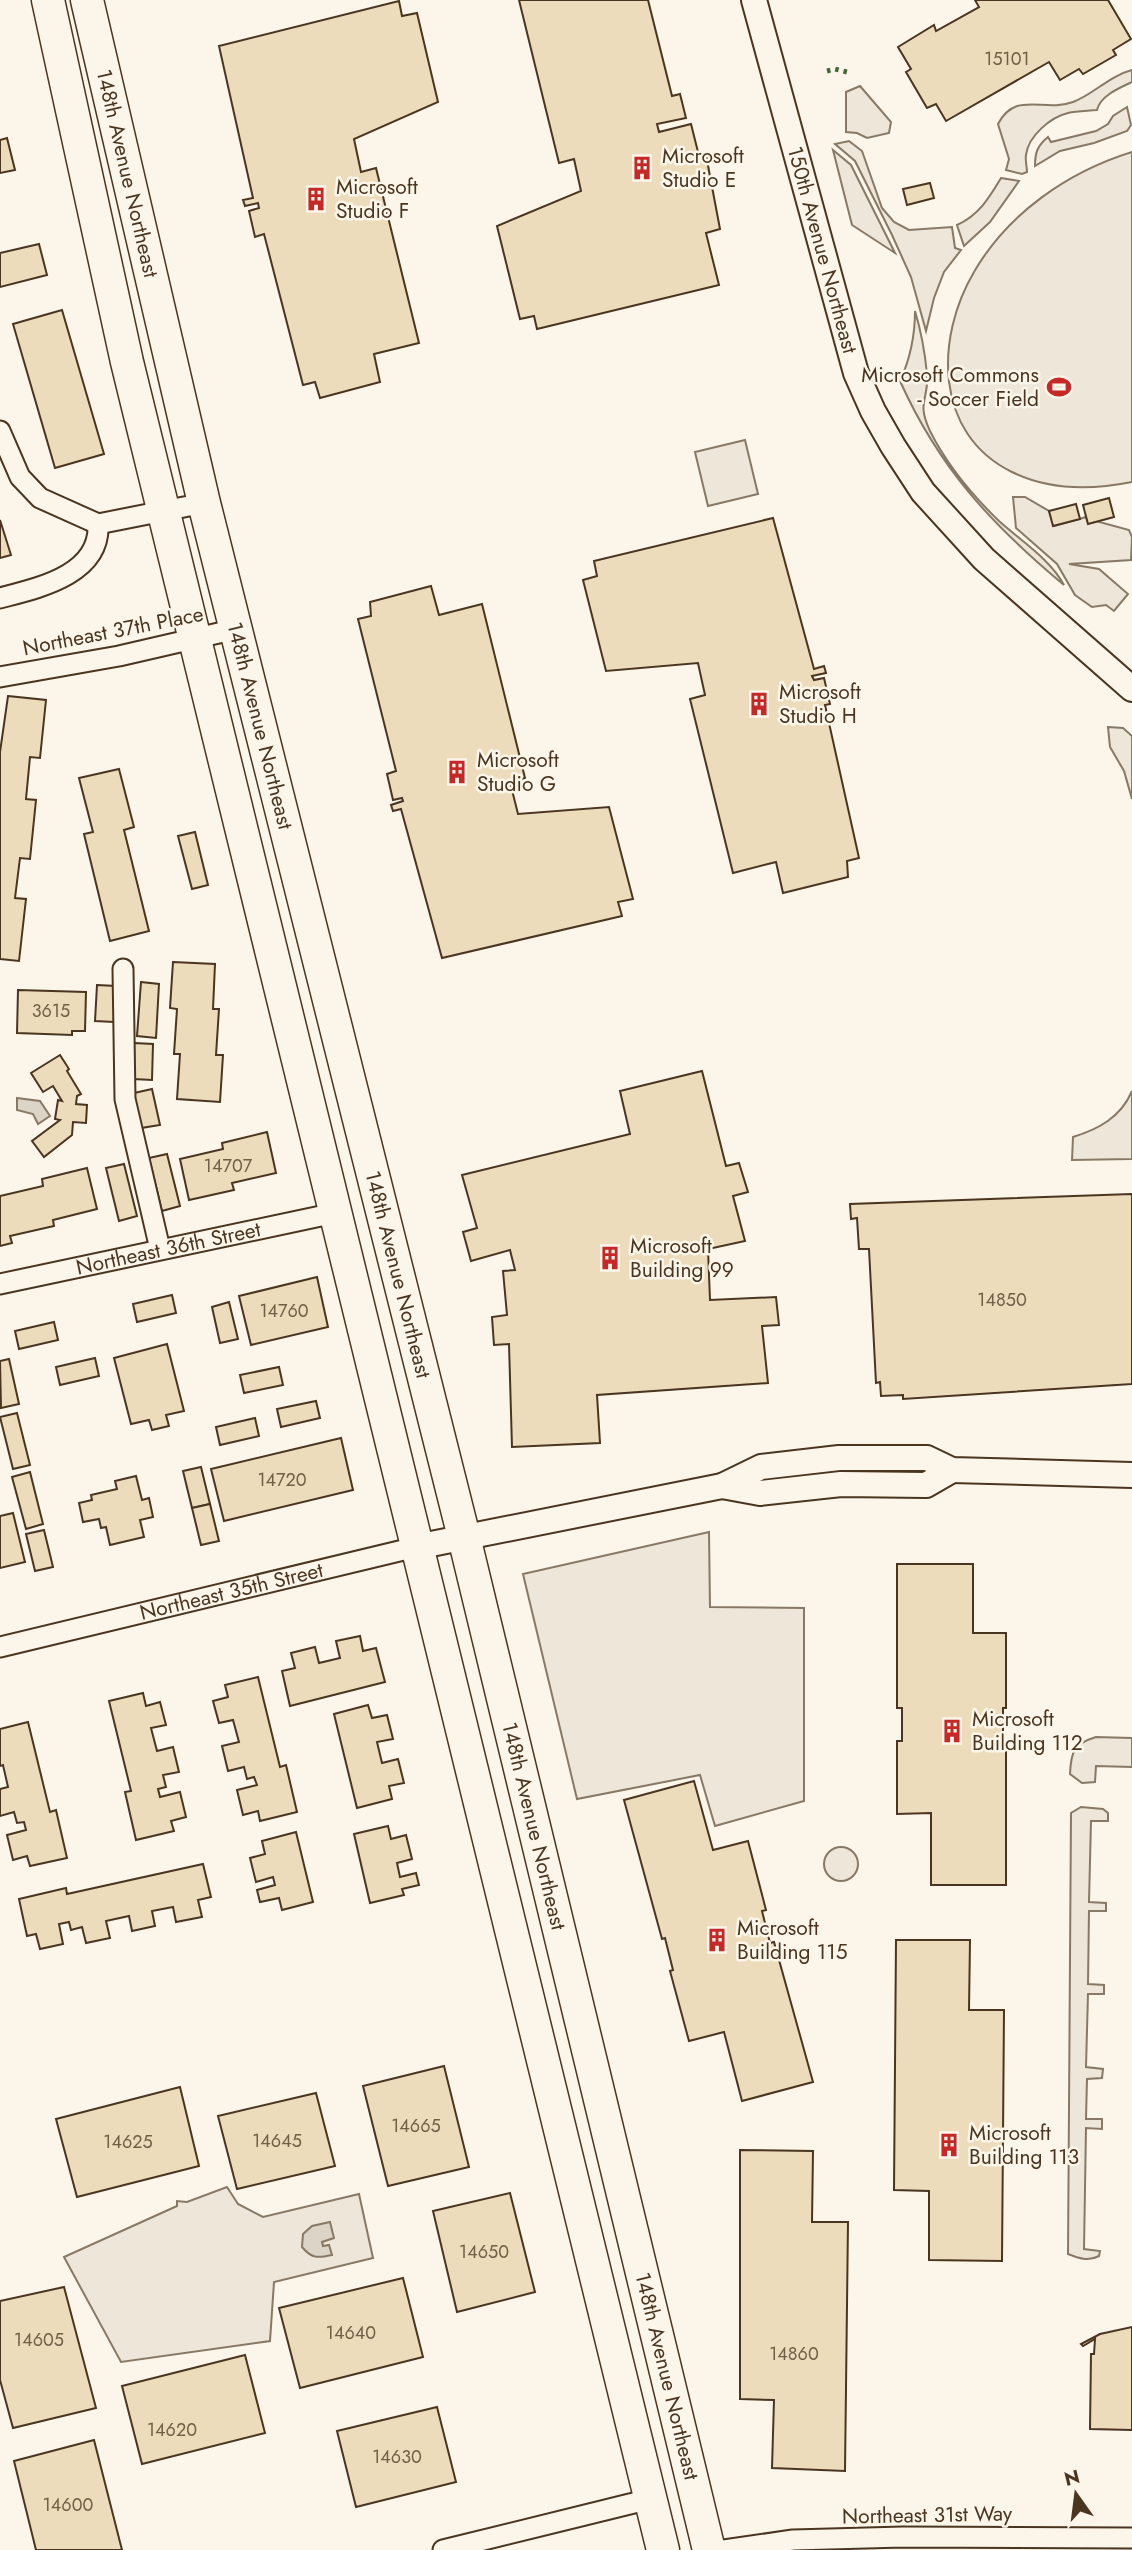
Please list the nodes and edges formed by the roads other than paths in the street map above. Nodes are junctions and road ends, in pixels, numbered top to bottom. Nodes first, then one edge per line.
1 (48, 0) edge
2 (87, 0) edge
3 (754, 0) edge
4 (0, 431) edge
5 (204, 503) junction
6 (164, 510) junction
7 (99, 524) junction
8 (0, 597) edge
9 (236, 629) junction
10 (195, 639) junction
11 (0, 677) edge
12 (1132, 689) edge
13 (123, 969) dead end
14 (335, 1213) junction
15 (160, 1249) junction
16 (0, 1284) edge
17 (1132, 1475) edge
18 (464, 1537) junction
19 (416, 1548) junction
20 (0, 1647) edge
21 (650, 2499) junction
22 (1132, 2538) edge
23 (443, 2550) edge
24 (663, 2550) edge
25 (709, 2550) edge
26 (724, 2550) edge

1 - 6 main road, 148th Avenue Northeast
2 - 5 main road, 148th Avenue Northeast
3 - 12 street, 150th Avenue Northeast
4 - 7 street
5 - 6 street
5 - 9 main road, 148th Avenue Northeast
6 - 7 street
6 - 10 main road, 148th Avenue Northeast
7 - 8 street
9 - 10 street, Northeast 37th Place
9 - 18 main road, 148th Avenue Northeast
10 - 11 street, Northeast 37th Place
10 - 14 main road, 148th Avenue Northeast
13 - 15 street
14 - 15 street, Northeast 36th Street
14 - 19 main road, 148th Avenue Northeast
15 - 16 street, Northeast 36th Street
17 - 18 street
18 - 19 street, Northeast 35th Street
18 - 25 main road, 148th Avenue Northeast
19 - 20 street, Northeast 35th Street
19 - 21 main road, 148th Avenue Northeast
21 - 23 street
21 - 24 main road, 148th Avenue Northeast
22 - 26 street, Northeast 31st Way

